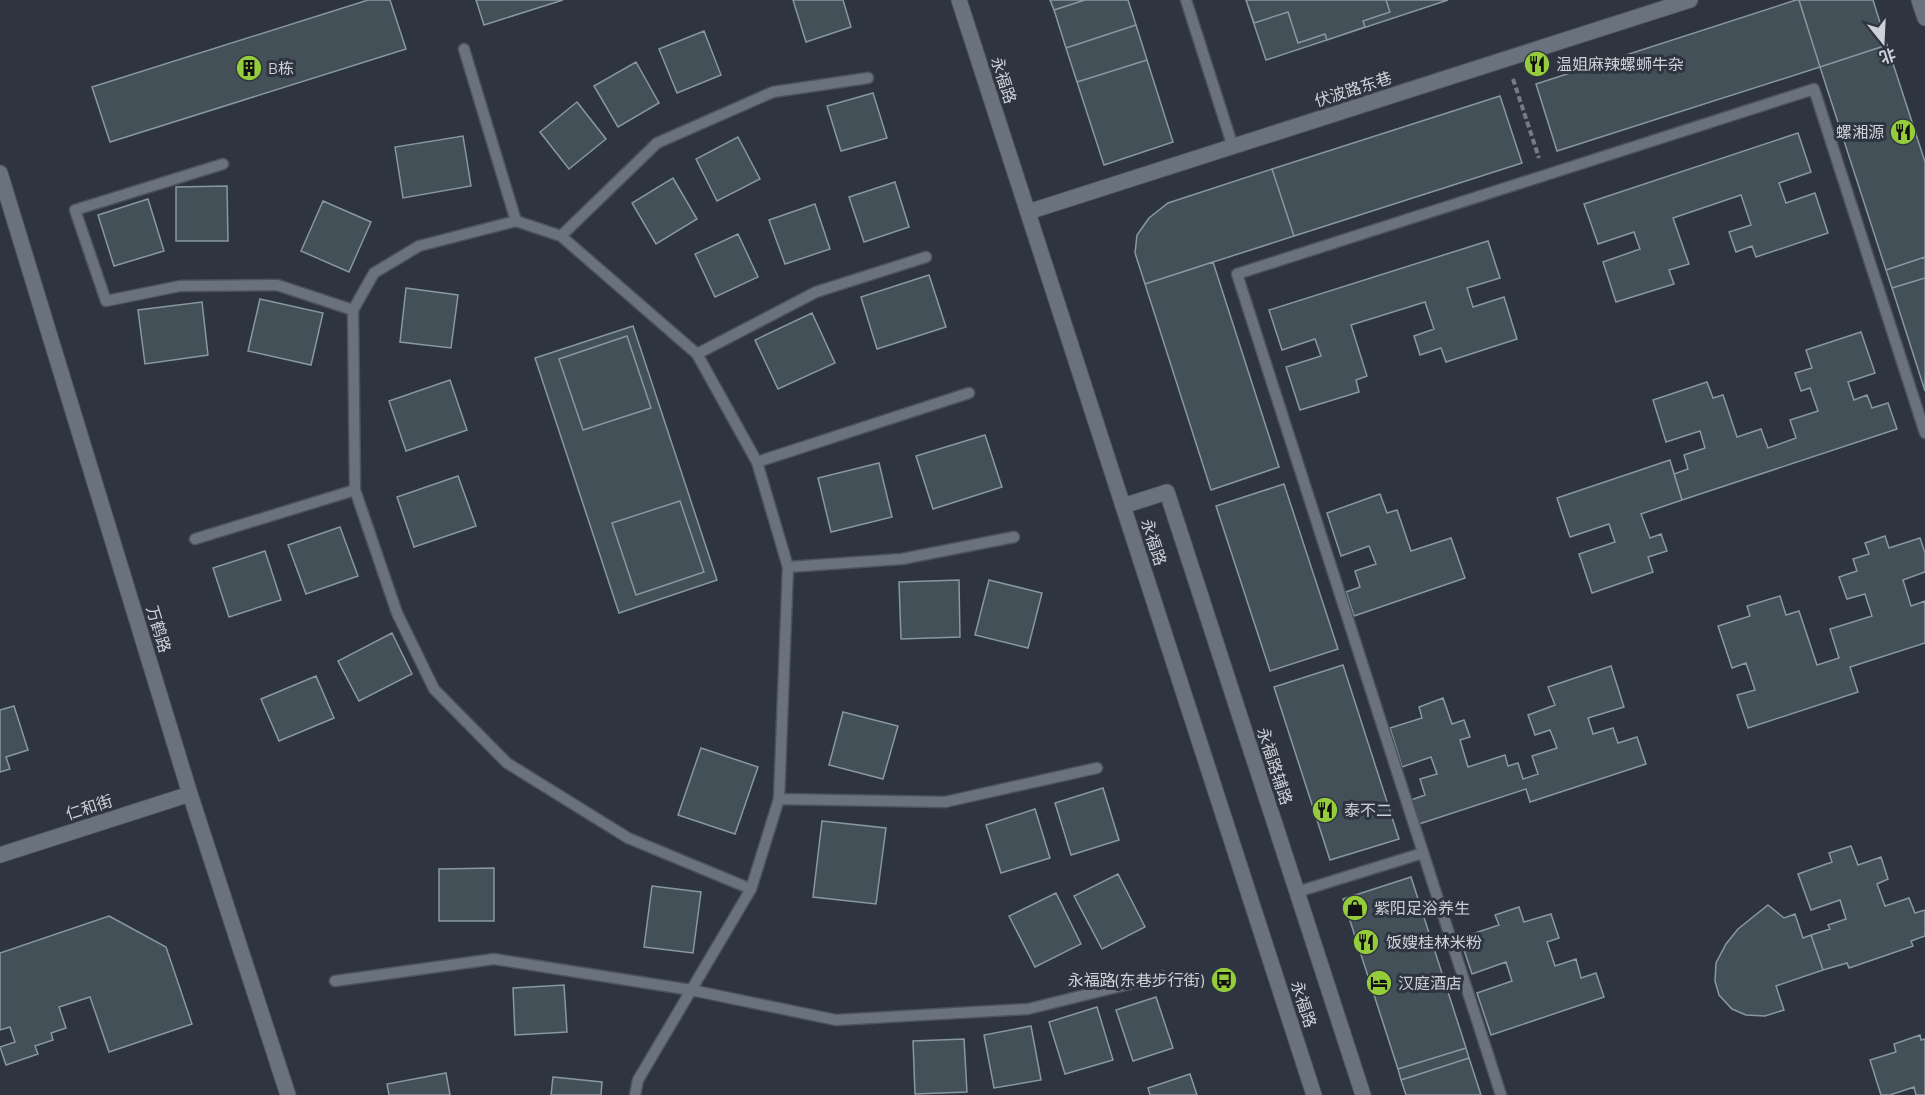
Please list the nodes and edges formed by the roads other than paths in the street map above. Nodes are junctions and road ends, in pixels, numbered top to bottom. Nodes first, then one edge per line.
1 (959, 0) edge
2 (1186, 0) edge
3 (1690, 0) edge
4 (1919, 0) edge
5 (1925, 18) edge
6 (464, 50) dead end
7 (868, 78) dead end
8 (1233, 147) junction
9 (223, 164) dead end
10 (0, 173) edge
11 (1028, 212) junction
12 (516, 221) junction
13 (561, 236) junction
14 (926, 256) dead end
15 (353, 310) junction
16 (697, 354) junction
17 (969, 393) dead end
18 (1925, 433) edge
19 (757, 462) junction
20 (355, 490) junction
21 (1123, 506) junction
22 (1014, 537) dead end
23 (195, 539) dead end
24 (788, 567) junction
25 (1096, 768) dead end
26 (190, 794) junction
27 (779, 799) junction
28 (1423, 853) junction
29 (0, 855) edge
30 (751, 889) junction
31 (1297, 892) junction
32 (1162, 975) dead end
33 (334, 981) dead end
34 (691, 990) junction
35 (288, 1095) edge
36 (635, 1095) edge
37 (1314, 1095) edge
38 (1363, 1095) edge
39 (1501, 1095) edge

1 - 11 street, 永福路
2 - 8 lane
3 - 8 street, 伏波路东巷
4 - 5 street
6 - 12 lane
7 - 13 lane
8 - 11 street, 伏波路东巷
9 - 15 lane
10 - 26 street, 万鹤路
11 - 21 street, 永福路
12 - 13 lane
12 - 15 lane
13 - 16 lane
14 - 16 lane
15 - 20 lane
16 - 19 lane
17 - 19 lane
18 - 28 lane
19 - 24 lane
20 - 23 lane
20 - 30 lane
21 - 31 street, 永福路辅路
21 - 37 street, 永福路
22 - 24 lane
24 - 27 lane
25 - 27 lane
26 - 29 street, 仁和街
26 - 35 street, 万鹤路
27 - 30 lane
28 - 31 lane
28 - 39 lane
30 - 34 lane
31 - 38 street, 永福路辅路
32 - 34 lane
33 - 34 lane
34 - 36 lane

